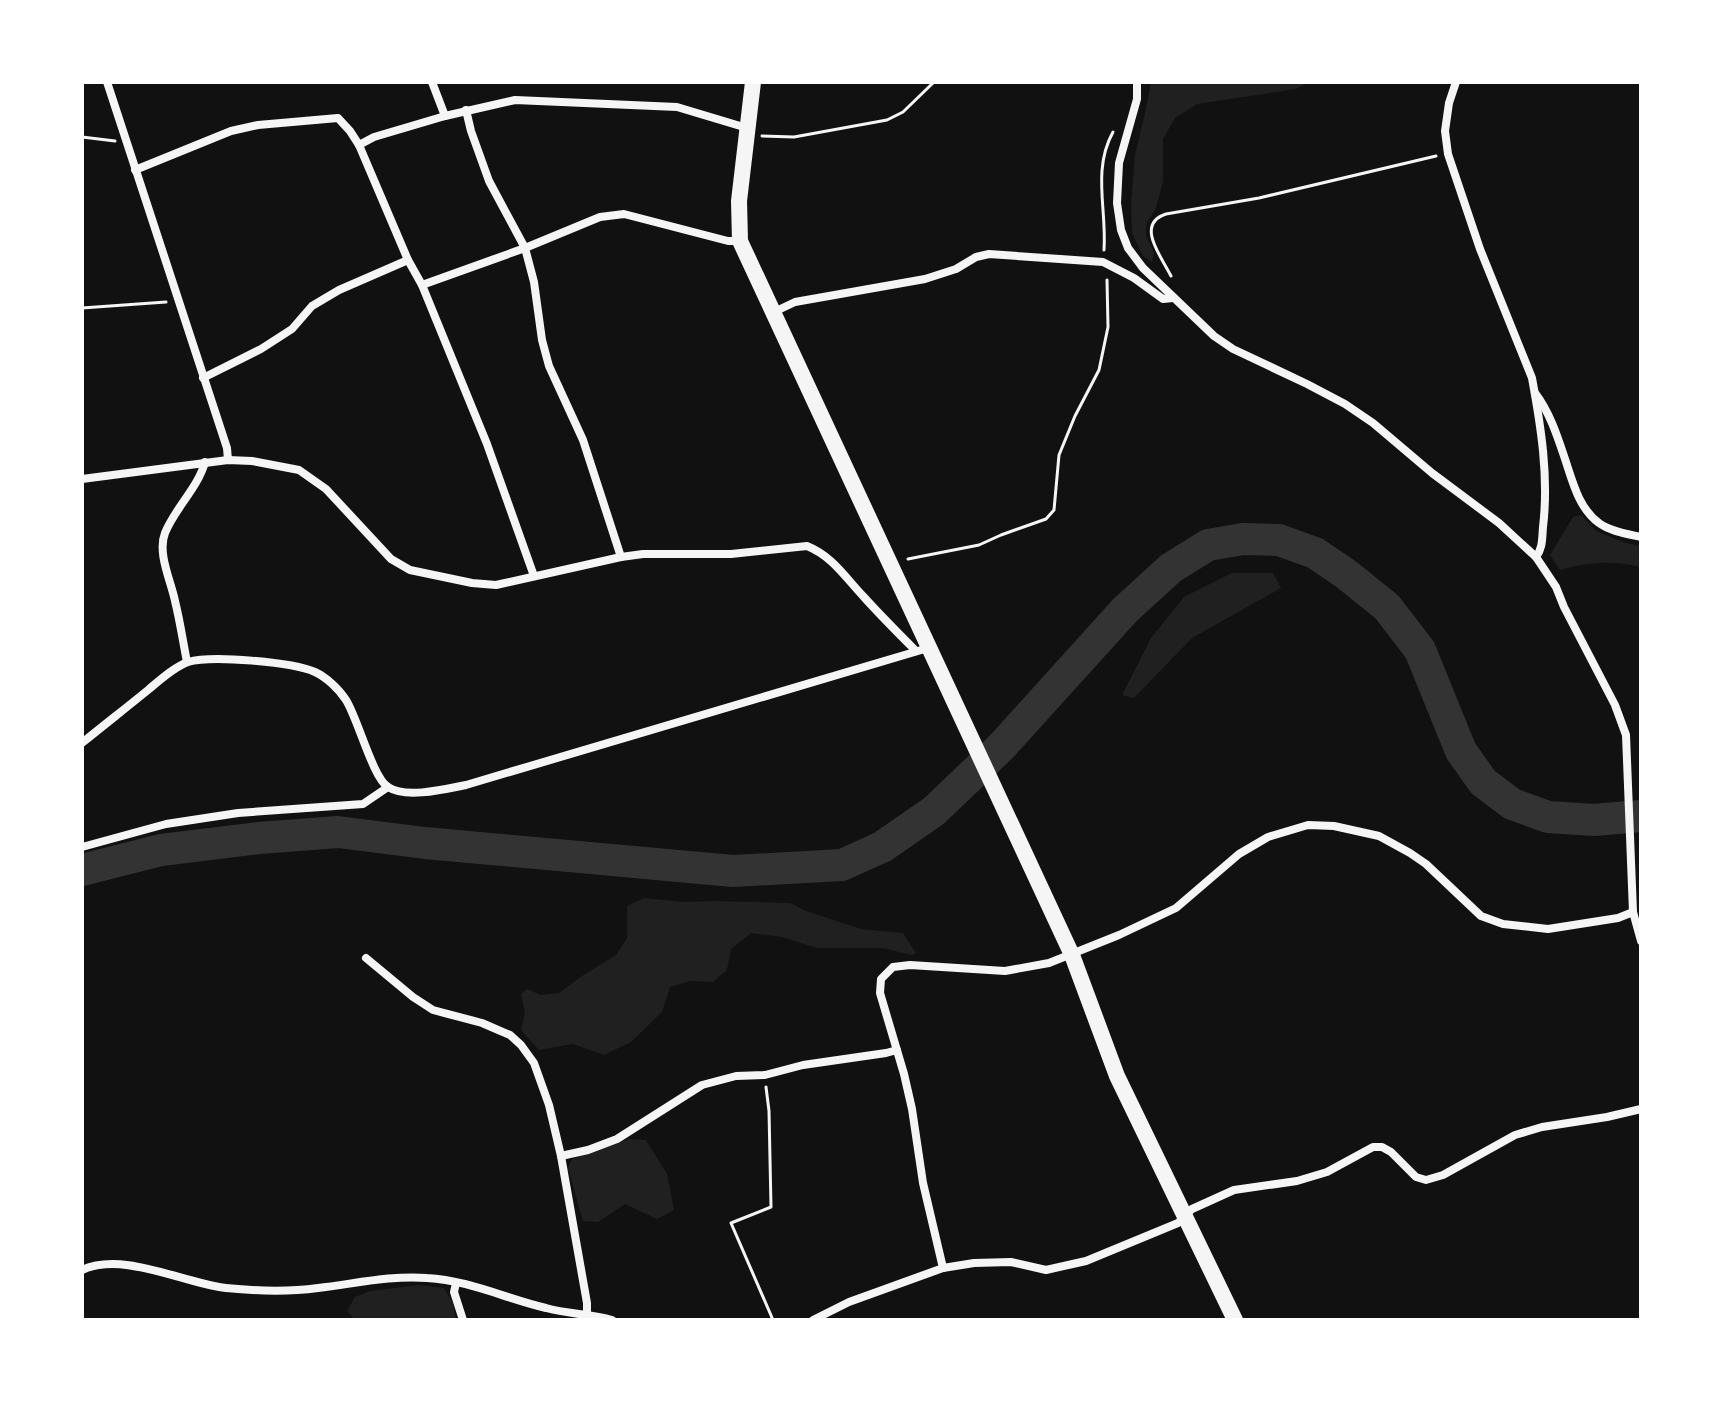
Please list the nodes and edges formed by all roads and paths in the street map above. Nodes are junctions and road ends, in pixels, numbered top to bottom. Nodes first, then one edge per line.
1 (107, 82) edge
2 (432, 82) edge
3 (753, 82) edge
4 (934, 82) edge
5 (1137, 82) edge
6 (1456, 82) edge
7 (466, 110) junction
8 (445, 116) junction
9 (748, 128) junction
10 (82, 137) edge
11 (126, 143) junction
12 (359, 145) junction
13 (1448, 154) junction
14 (135, 170) junction
15 (740, 241) junction
16 (525, 248) junction
17 (408, 260) junction
18 (1110, 265) junction
19 (422, 285) junction
20 (179, 298) junction
21 (1173, 298) junction
22 (82, 308) edge
23 (774, 312) junction
24 (203, 378) junction
25 (1535, 392) junction
26 (228, 460) junction
27 (205, 462) junction
28 (82, 479) edge
29 (1641, 537) edge
30 (621, 557) junction
31 (1536, 557) junction
32 (891, 564) junction
33 (534, 576) junction
34 (922, 649) junction
35 (187, 662) junction
36 (82, 743) edge
37 (1641, 786) edge
38 (388, 787) junction
39 (1629, 787) junction
40 (82, 847) edge
41 (1633, 912) junction
42 (1641, 941) edge
43 (1072, 955) junction
44 (366, 958) dead end
45 (897, 1050) junction
46 (765, 1075) junction
47 (1641, 1109) edge
48 (561, 1156) junction
49 (1185, 1217) junction
50 (943, 1268) junction
51 (82, 1270) edge
52 (456, 1283) junction
53 (587, 1315) junction
54 (463, 1320) edge
55 (612, 1320) edge
56 (773, 1320) edge
57 (813, 1320) edge
58 (1235, 1320) edge

1 - 11 street
2 - 8 street
3 - 9 main road
4 - 9 path
5 - 21 street
6 - 13 street
7 - 8 street
7 - 9 street
7 - 16 street
8 - 12 street
9 - 15 main road
10 - 11 path
11 - 14 street
12 - 14 street
12 - 17 street
13 - 21 path
13 - 25 street
14 - 20 street
15 - 16 street
15 - 23 main road
16 - 19 street
16 - 30 street
17 - 19 street
17 - 24 street
18 - 21 street
18 - 23 street
18 - 32 path
19 - 33 street
20 - 22 path
20 - 24 street
21 - 31 street
23 - 32 main road
24 - 26 street
25 - 29 street
25 - 31 street
26 - 27 street
26 - 33 street
27 - 28 street
27 - 35 street
30 - 33 street
30 - 34 street
31 - 39 street
32 - 34 main road
34 - 38 street
34 - 43 main road
35 - 36 street
35 - 38 street
37 - 39 street
38 - 40 street
39 - 41 street
41 - 42 street
41 - 43 street
43 - 45 street
43 - 49 main road
44 - 48 street
45 - 46 street
45 - 50 street
46 - 48 street
46 - 56 path
47 - 49 street
48 - 53 street
49 - 50 street
49 - 58 main road
50 - 57 street
51 - 52 street
52 - 53 street
52 - 54 street
53 - 55 street

